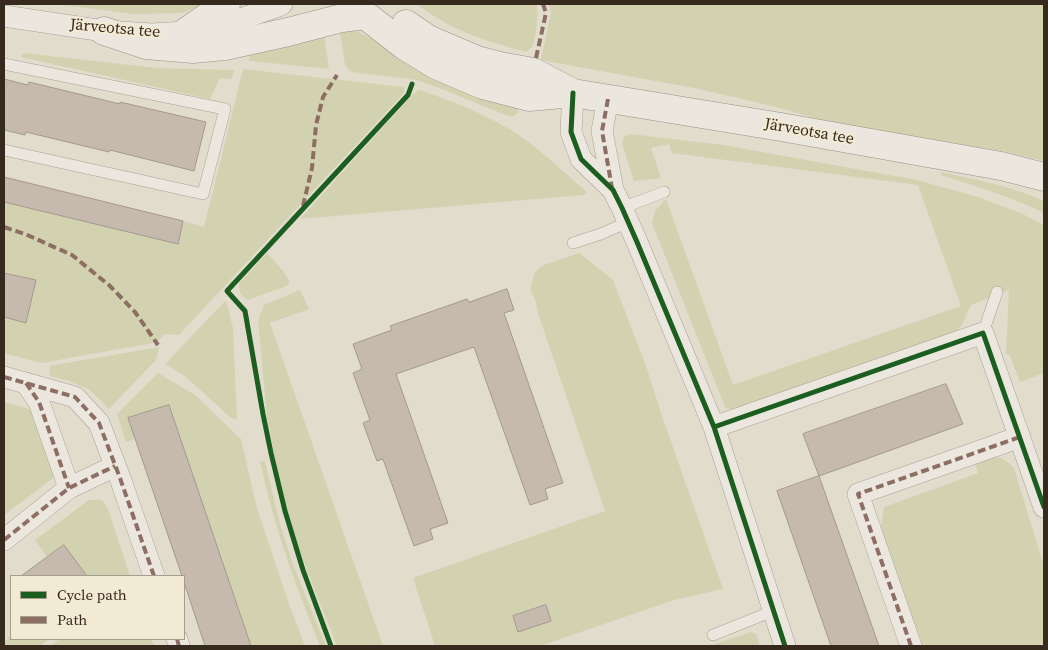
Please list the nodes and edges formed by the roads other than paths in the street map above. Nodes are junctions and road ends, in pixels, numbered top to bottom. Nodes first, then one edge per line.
1 (226, 4) edge
2 (282, 4) edge
3 (367, 7) edge
4 (4, 16) edge
5 (104, 31) junction
6 (186, 32) junction
7 (4, 64) edge
8 (574, 94) junction
9 (608, 99) junction
10 (4, 150) edge
11 (1044, 177) edge
12 (664, 192) dead end
13 (621, 207) junction
14 (573, 244) dead end
15 (997, 292) dead end
16 (983, 333) junction
17 (4, 377) edge
18 (26, 382) junction
19 (714, 427) junction
20 (1020, 437) junction
21 (115, 466) junction
22 (69, 488) junction
23 (1044, 507) edge
24 (4, 540) edge
25 (154, 575) edge
26 (773, 611) junction
27 (713, 635) dead end
28 (785, 646) edge
29 (911, 646) edge

1 - 6 main road
2 - 6 street, Järveotsa tee
3 - 5 main road
3 - 8 main road, Järveotsa tee
4 - 5 street, Järveotsa tee
5 - 6 street, Järveotsa tee
7 - 10 lane
8 - 9 main road, Järveotsa tee
8 - 13 street
9 - 11 main road, Järveotsa tee
9 - 13 street
12 - 13 lane
13 - 14 lane
13 - 19 street
15 - 16 lane
16 - 19 street
16 - 20 street
17 - 18 street
18 - 21 street
18 - 22 street
19 - 26 street
20 - 23 street
20 - 29 street
21 - 22 street
21 - 25 street
22 - 24 street
26 - 27 lane
26 - 28 street

